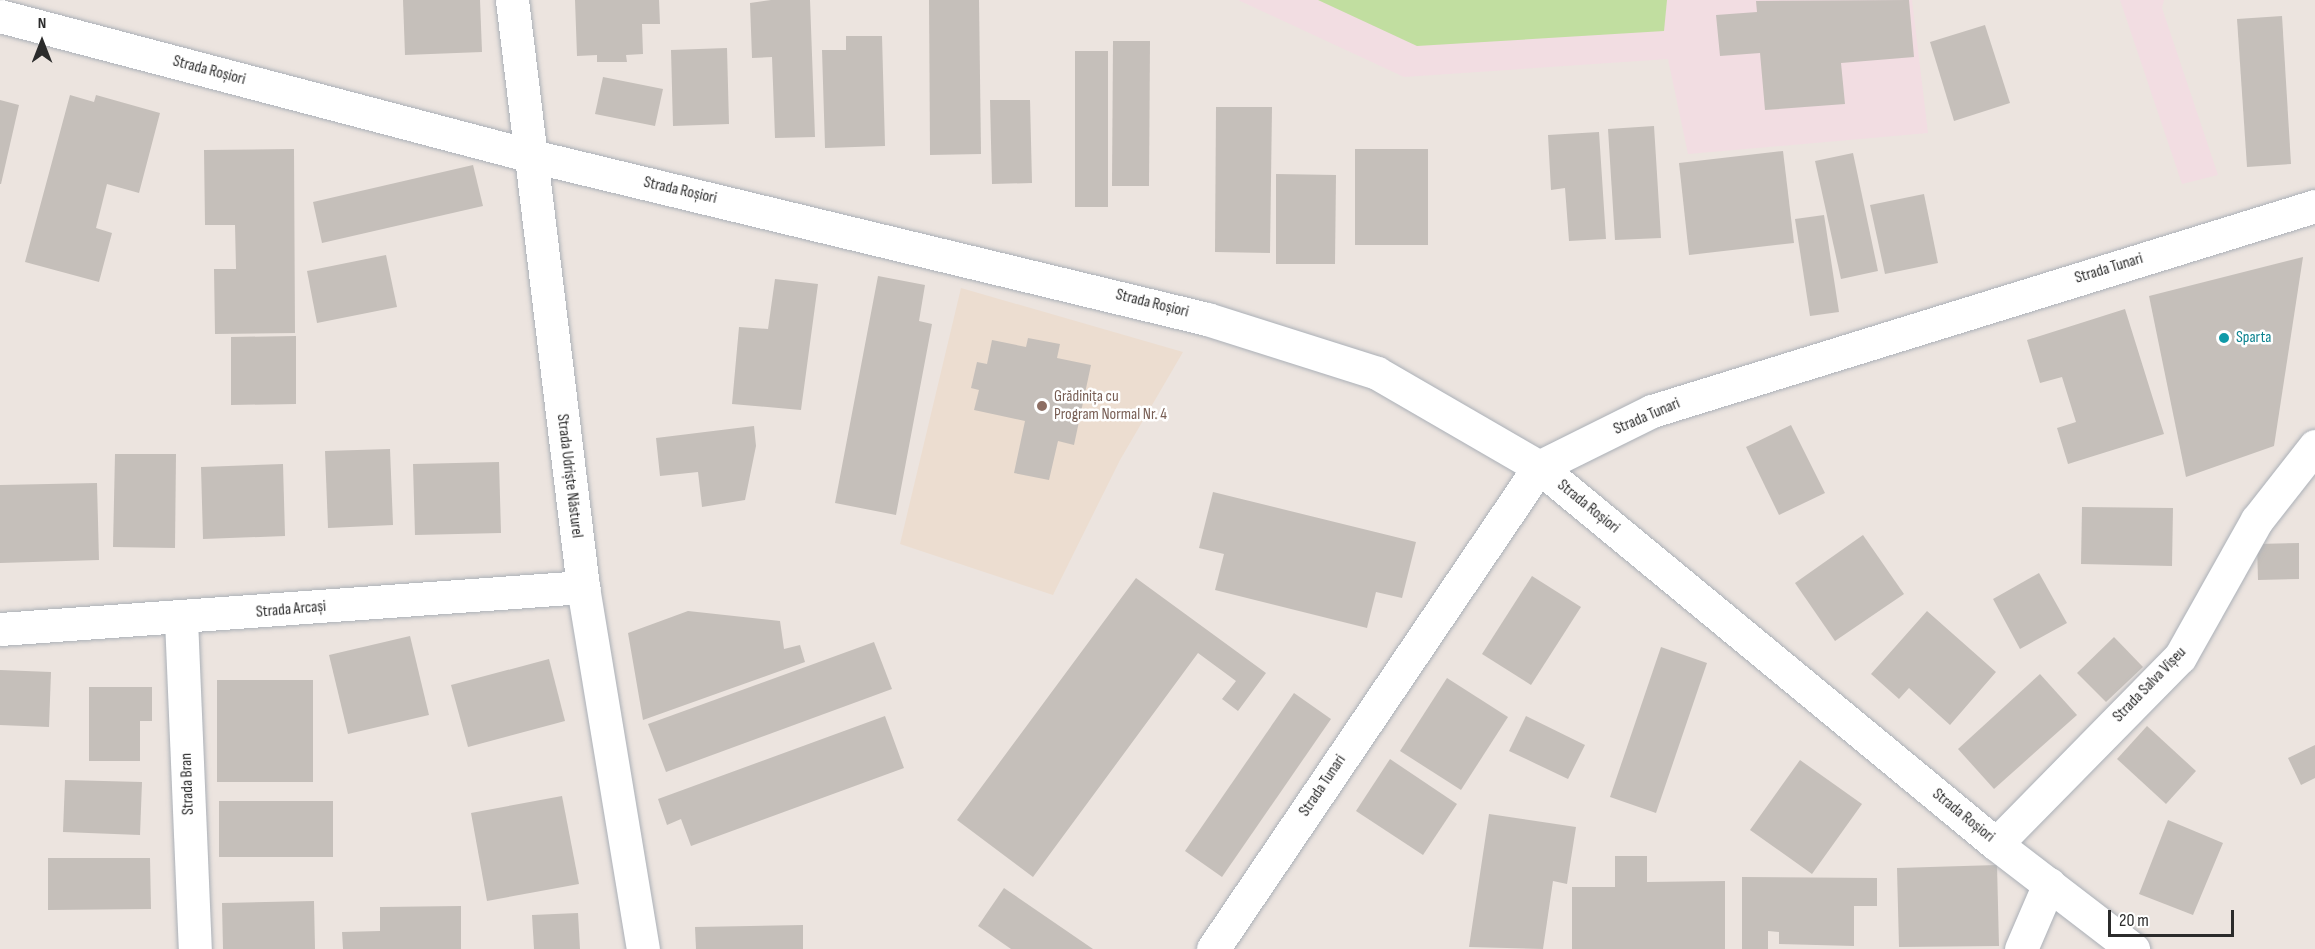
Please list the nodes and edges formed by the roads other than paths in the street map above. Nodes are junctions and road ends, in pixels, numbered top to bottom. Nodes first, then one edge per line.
1 (512, 0) edge
2 (0, 16) edge
3 (528, 155) junction
4 (2315, 206) edge
5 (2315, 446) edge
6 (1539, 467) junction
7 (583, 587) junction
8 (181, 619) junction
9 (0, 629) edge
10 (1996, 844) junction
11 (2049, 884) junction
12 (195, 949) edge
13 (643, 949) edge
14 (1213, 949) edge
15 (2021, 949) edge
16 (2133, 949) edge

1 - 3 street, Strada Udriște Năsturel
2 - 3 street, Strada Roșiori
3 - 6 street, Strada Roșiori
3 - 7 street, Strada Udriște Năsturel
4 - 6 street, Strada Tunari
5 - 10 street, Strada Salva Vișeu
6 - 10 street, Strada Roșiori
6 - 14 street, Strada Tunari
7 - 8 street, Strada Arcași
7 - 13 street, Strada Udriște Năsturel
8 - 9 street, Strada Arcași
8 - 12 street, Strada Bran
10 - 11 street, Strada Roșiori
11 - 15 street
11 - 16 street, Strada Roșiori

